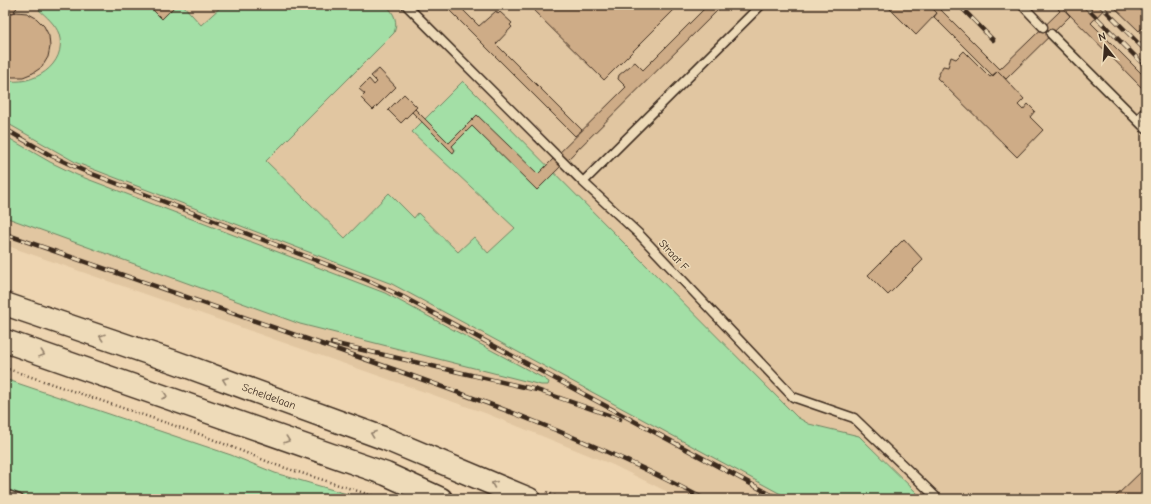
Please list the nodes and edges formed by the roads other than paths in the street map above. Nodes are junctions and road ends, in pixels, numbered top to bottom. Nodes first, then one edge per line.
1 (406, 5) edge
2 (761, 5) edge
3 (1022, 5) edge
4 (1043, 27) dead end
5 (1051, 34) dead end
6 (1146, 111) edge
7 (1137, 120) junction
8 (1146, 129) edge
9 (584, 182) junction
10 (5, 304) edge
11 (5, 341) edge
12 (5, 494) edge
13 (19, 499) edge
14 (441, 499) edge
15 (530, 499) edge
16 (938, 499) edge

1 - 9 lane, Straat F
2 - 9 lane
3 - 4 lane
5 - 7 lane
6 - 7 lane
7 - 8 lane
9 - 16 lane, Straat F
15 -> 10 main road, Scheldelaan
11 -> 14 main road
12 - 13 lane

